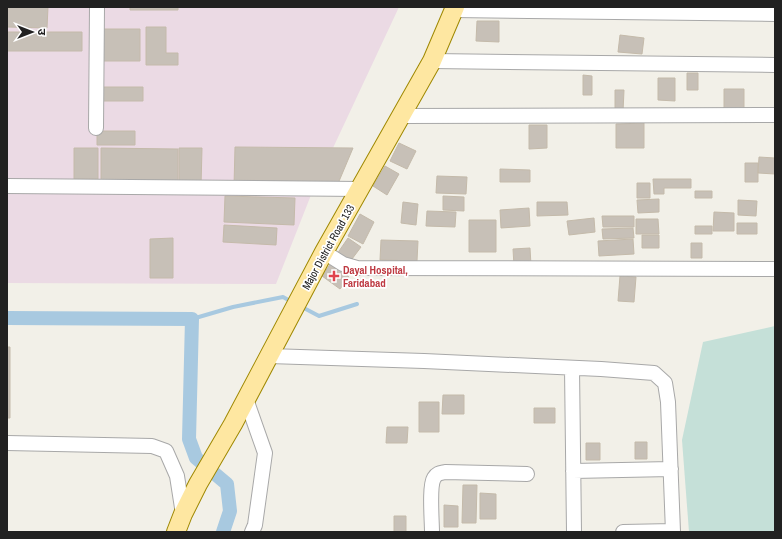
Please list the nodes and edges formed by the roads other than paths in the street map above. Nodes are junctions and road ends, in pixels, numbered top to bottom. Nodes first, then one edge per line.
1 (97, 7) edge
2 (454, 9) edge
3 (775, 14) edge
4 (432, 61) junction
5 (775, 65) edge
6 (775, 115) edge
7 (401, 116) junction
8 (96, 128) dead end
9 (7, 186) edge
10 (360, 189) junction
11 (324, 252) junction
12 (775, 269) edge
13 (269, 356) junction
14 (572, 368) junction
15 (246, 399) junction
16 (7, 443) edge
17 (671, 469) junction
18 (574, 471) junction
19 (527, 474) dead end
20 (183, 514) junction
21 (673, 531) edge
22 (176, 532) edge
23 (252, 532) edge
24 (432, 532) edge
25 (574, 532) edge
26 (623, 532) edge

1 - 8 street
2 - 3 street
2 - 4 main road, Major District Road 133
4 - 5 street
4 - 7 main road, Major District Road 133
6 - 7 street
7 - 10 main road, Major District Road 133
9 - 10 street
10 - 11 main road, Major District Road 133
11 - 12 street
11 - 13 main road, Major District Road 133
13 - 14 street
13 - 15 main road, Major District Road 133
14 - 17 street
14 - 18 street
15 - 20 main road, Major District Road 133
15 - 23 street
16 - 20 street
17 - 18 street
17 - 21 street
18 - 25 street
19 - 24 street
20 - 22 main road, Major District Road 133
21 - 26 street

